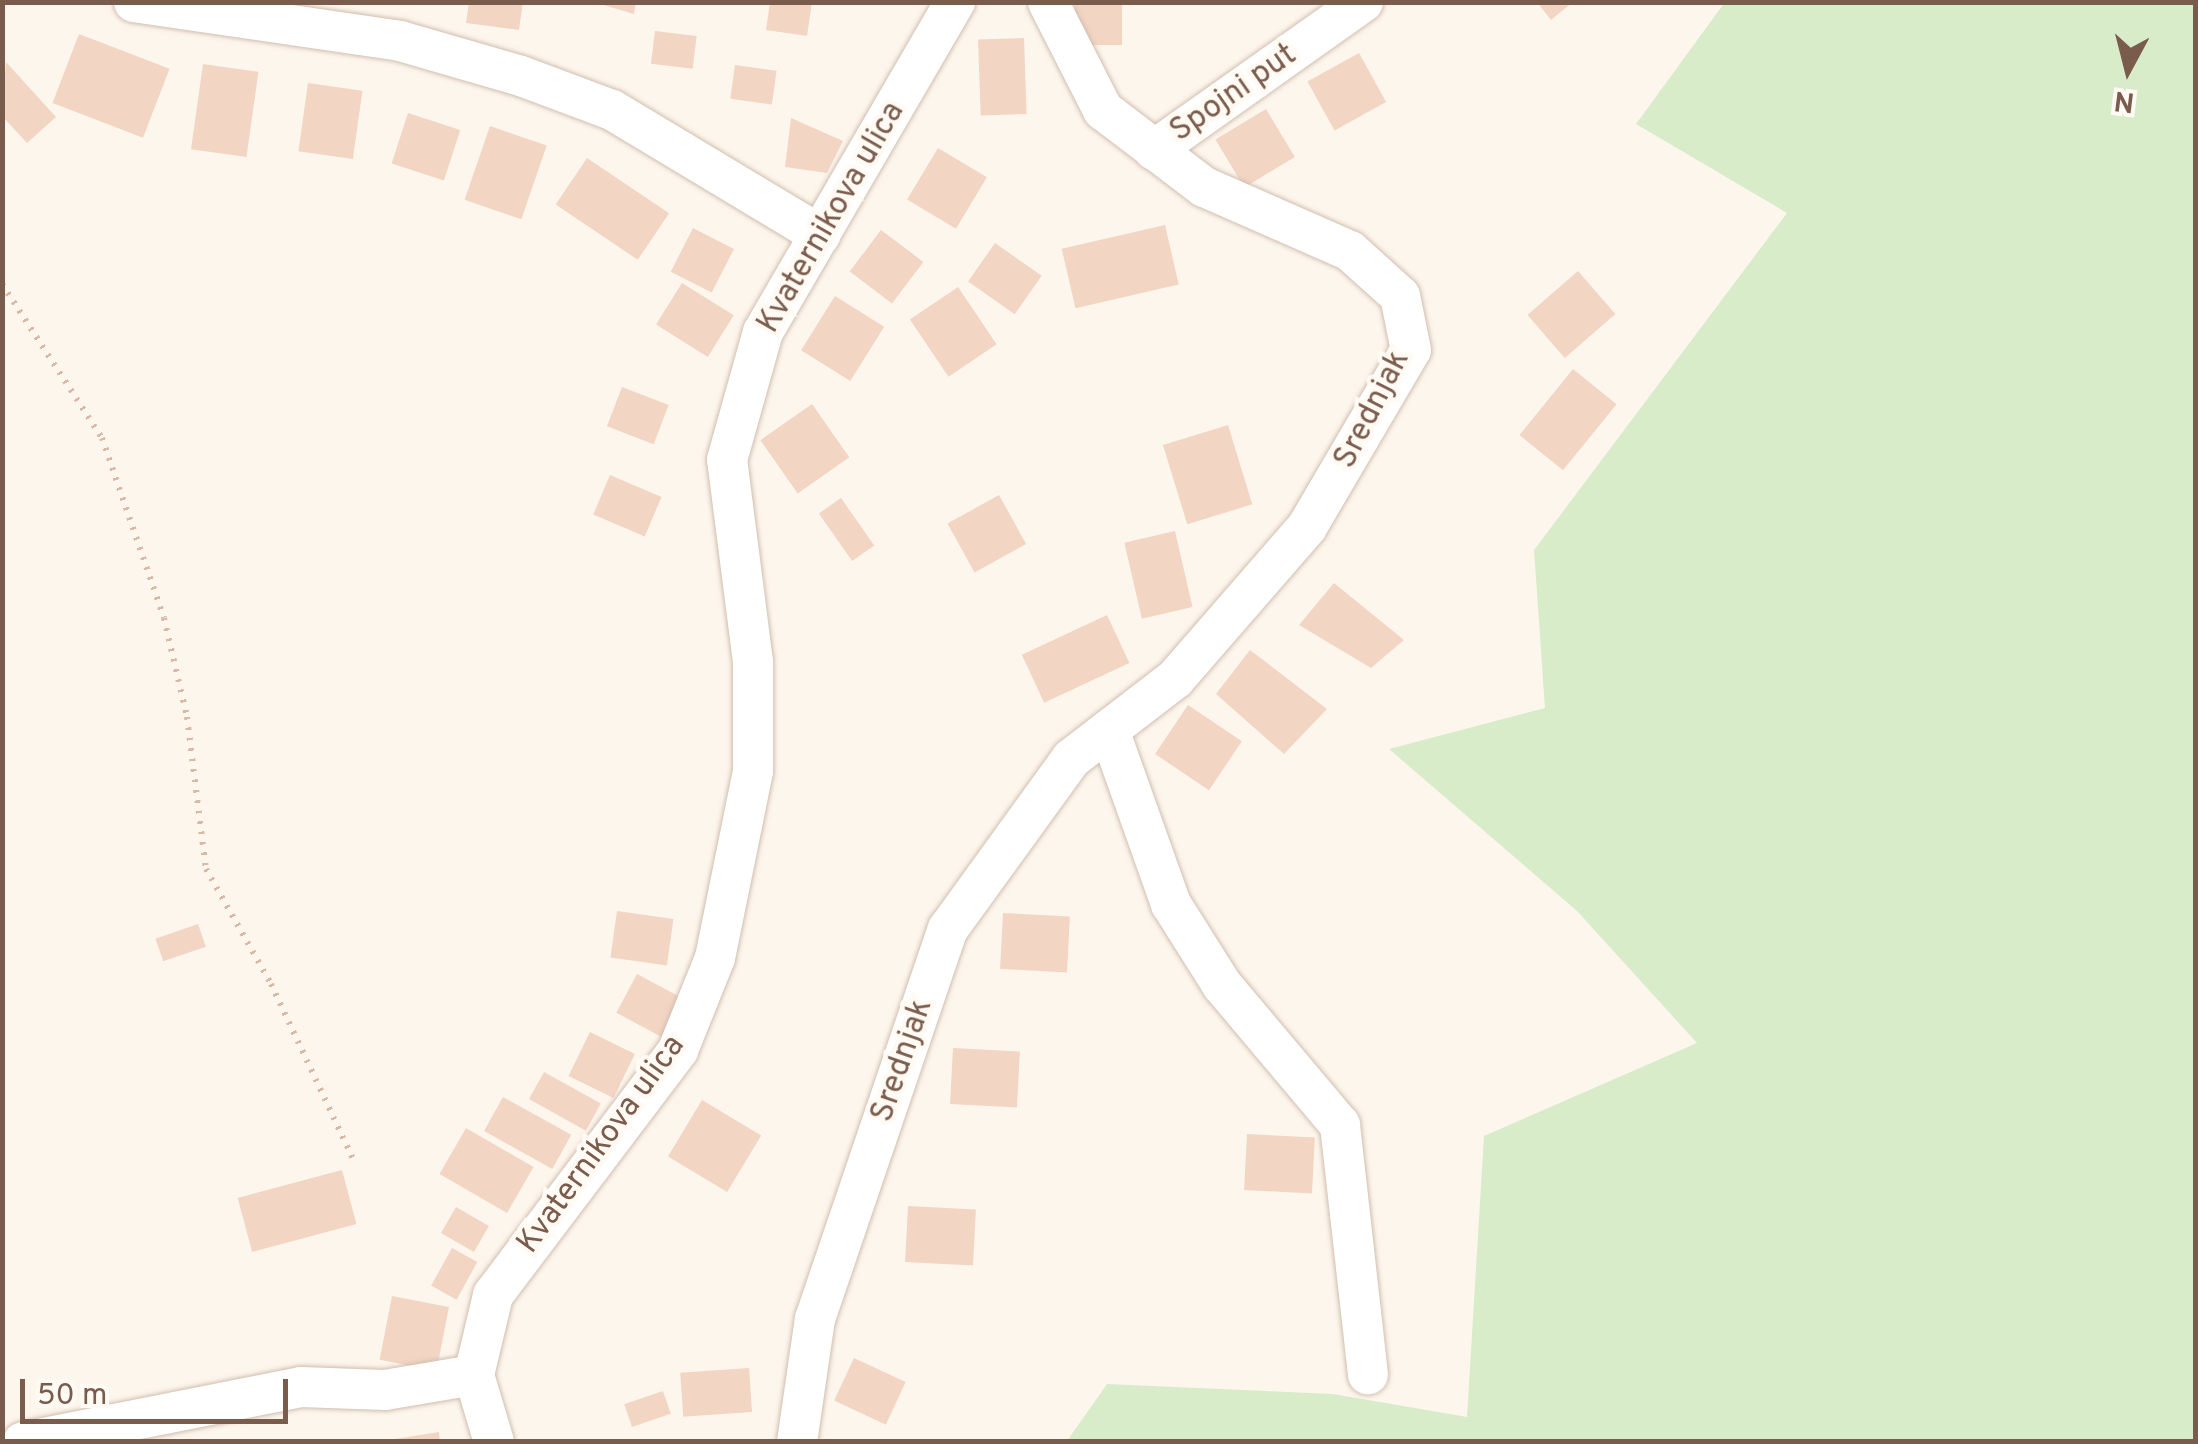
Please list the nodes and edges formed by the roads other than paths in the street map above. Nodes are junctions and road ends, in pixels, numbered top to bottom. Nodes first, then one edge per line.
1 (134, 2) edge
2 (955, 2) edge
3 (1048, 2) edge
4 (1363, 2) edge
5 (1154, 150) junction
6 (820, 235) junction
7 (1109, 730) junction
8 (1368, 1374) dead end
9 (474, 1375) junction
10 (23, 1442) edge
11 (494, 1442) edge
12 (798, 1442) edge

1 - 6 street
2 - 6 street, Kvaternikova ulica
3 - 5 street, Srednjak
4 - 5 street, Spojni put
5 - 7 street, Srednjak
6 - 9 street, Kvaternikova ulica
7 - 8 street
7 - 12 street, Srednjak
9 - 10 street
9 - 11 street, Kvaternikova ulica

